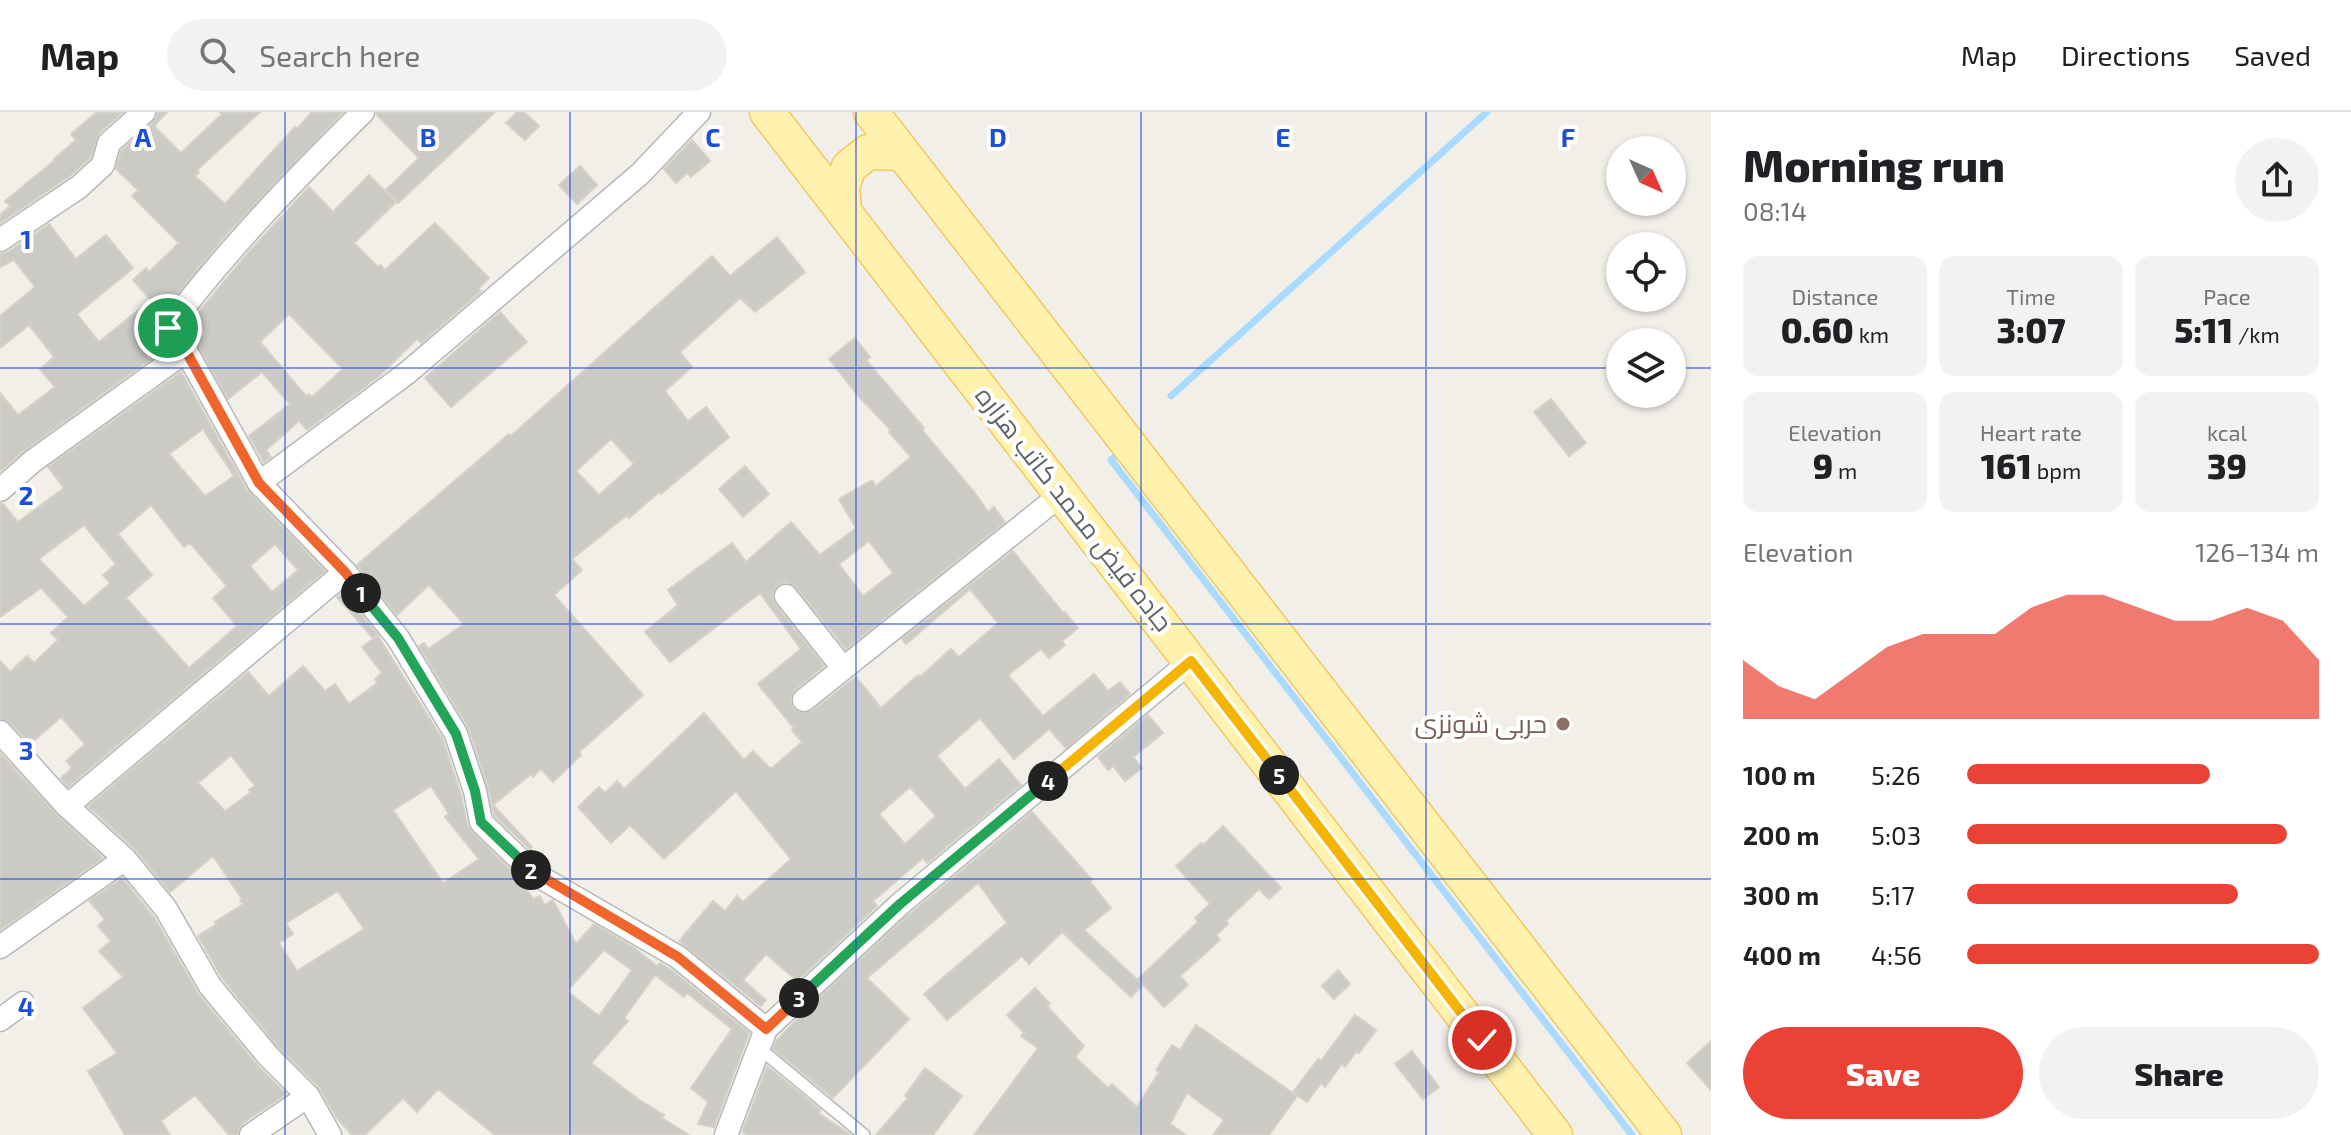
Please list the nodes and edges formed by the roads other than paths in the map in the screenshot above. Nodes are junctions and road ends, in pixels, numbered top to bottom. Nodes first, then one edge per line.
1 (144, 112) edge
2 (363, 112) edge
3 (699, 112) edge
4 (767, 112) edge
5 (871, 112) edge
6 (902, 153) junction
7 (844, 212) junction
8 (0, 240) edge
9 (186, 351) junction
10 (259, 483) junction
11 (0, 490) edge
12 (1063, 493) junction
13 (345, 572) junction
14 (786, 596) dead end
15 (1191, 661) junction
16 (843, 668) junction
17 (804, 700) dead end
18 (0, 732) edge
19 (67, 806) junction
20 (125, 859) junction
21 (0, 947) edge
22 (23, 1003) dead end
23 (0, 1020) edge
24 (763, 1038) junction
25 (308, 1096) junction
26 (251, 1135) edge
27 (330, 1135) edge
28 (726, 1135) edge
29 (864, 1135) edge
30 (1555, 1135) edge
31 (1664, 1135) edge

1 - 8 street
2 - 9 street
3 - 10 street
4 - 7 main road, جاده فیض محمد کاتب هزاره
5 - 6 main road
6 - 7 main road
6 - 31 main road
7 - 12 main road, جاده فیض محمد کاتب هزاره
9 - 10 street
9 - 11 street
10 - 13 street
12 - 15 main road, جاده فیض محمد کاتب هزاره
12 - 16 street
13 - 19 street
13 - 24 street
14 - 16 street
15 - 24 street
15 - 30 main road, جاده فیض محمد کاتب هزاره
16 - 17 street
18 - 19 street
19 - 20 street
20 - 21 street
20 - 25 street
22 - 23 street
24 - 28 street
24 - 29 lane
25 - 26 street
25 - 27 street

